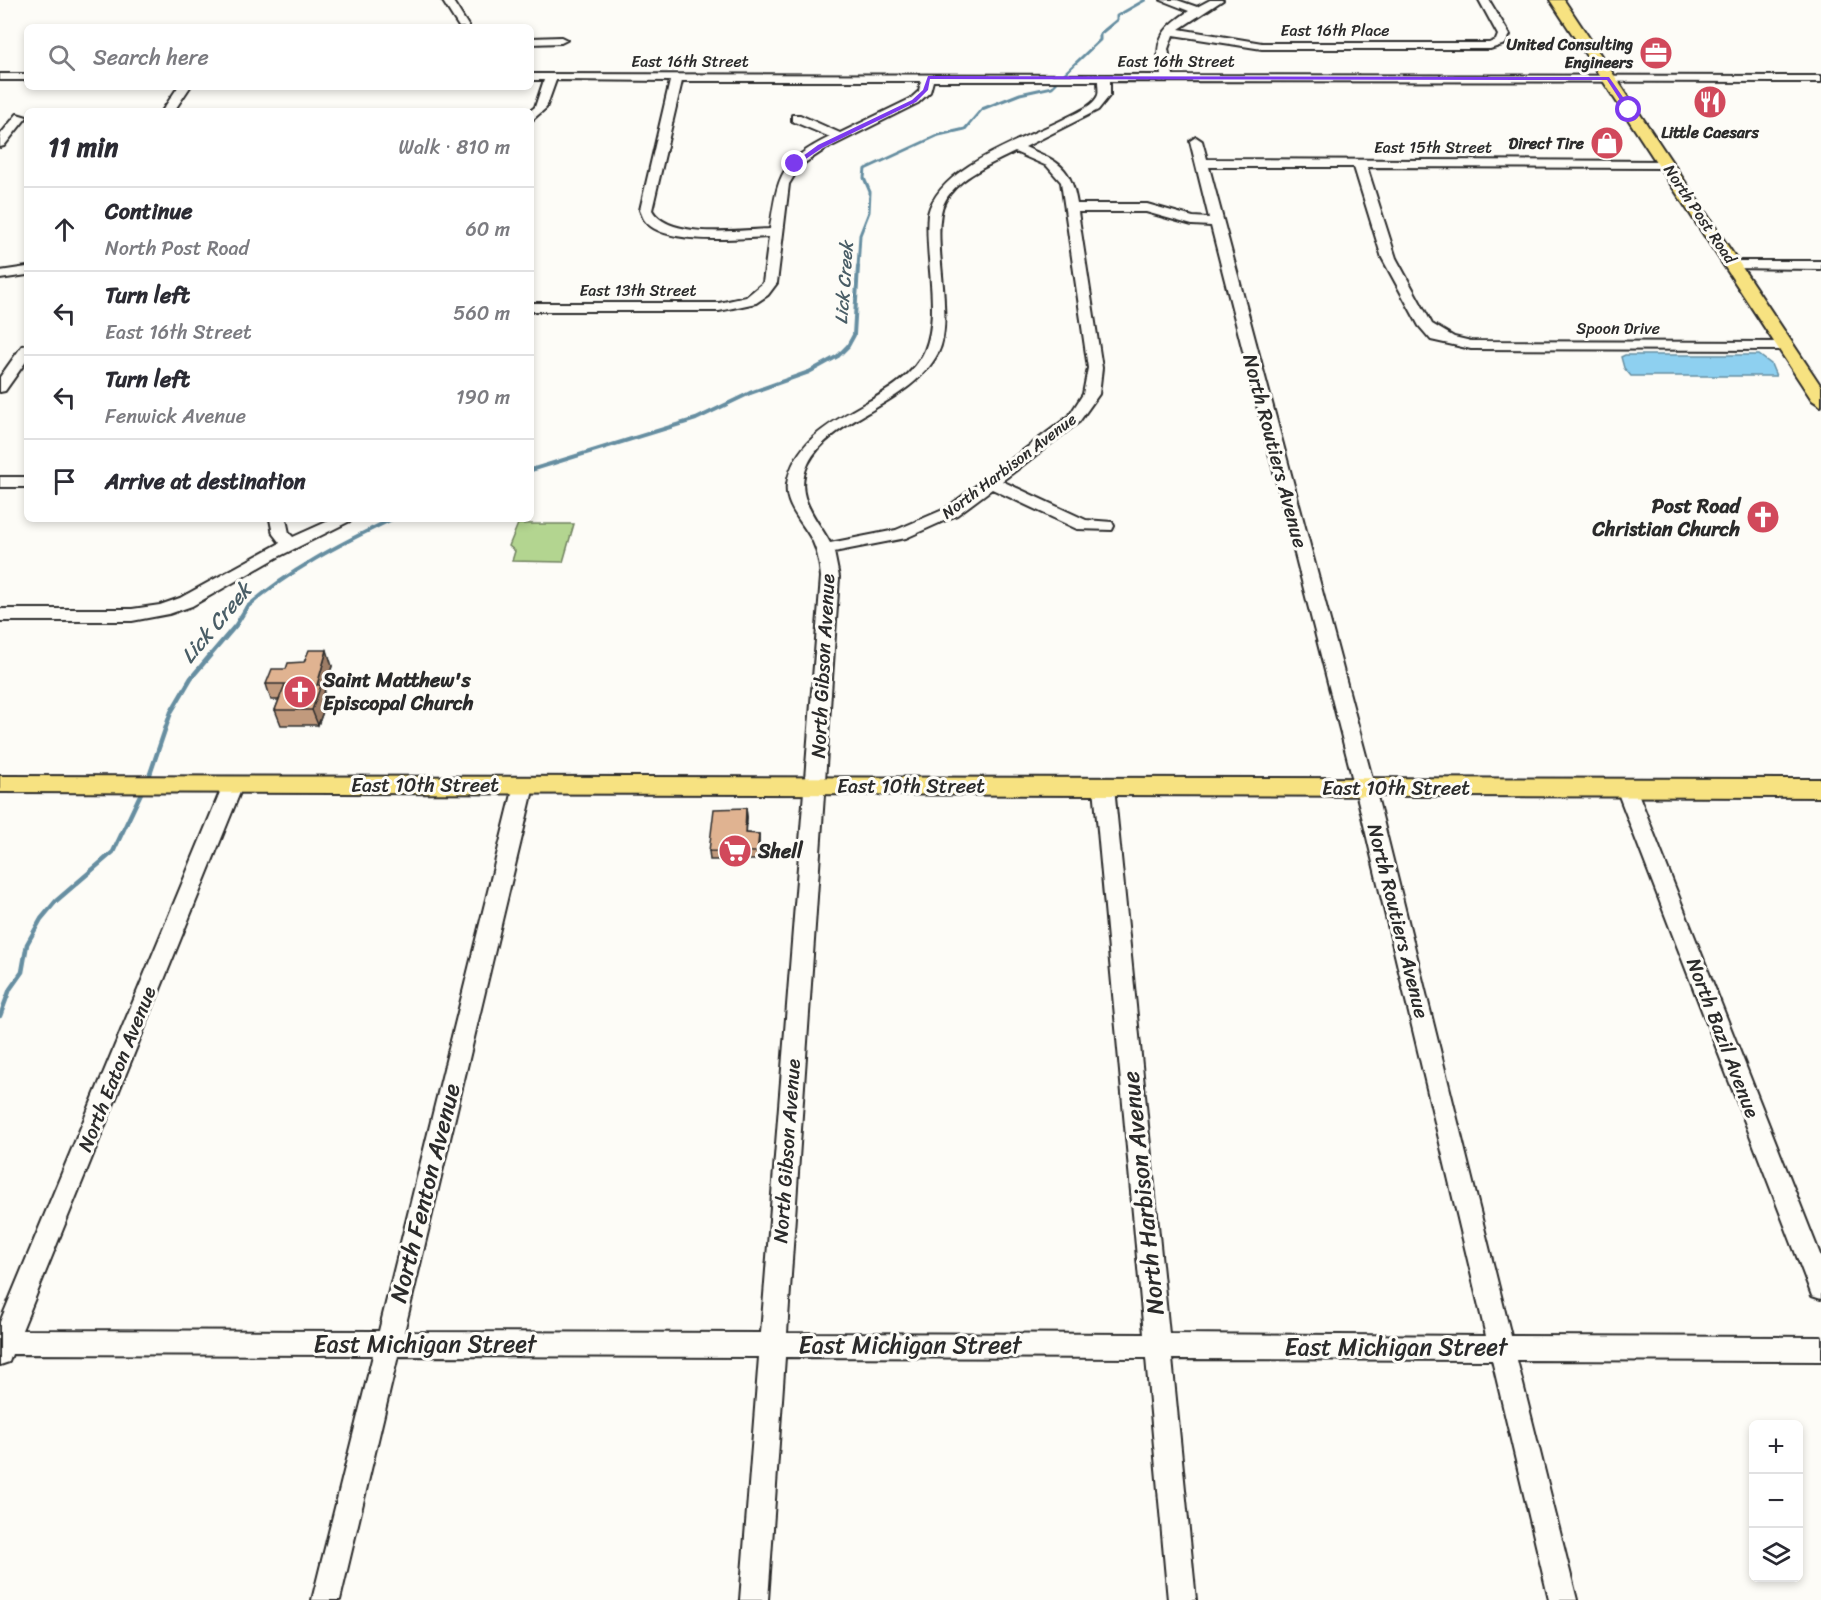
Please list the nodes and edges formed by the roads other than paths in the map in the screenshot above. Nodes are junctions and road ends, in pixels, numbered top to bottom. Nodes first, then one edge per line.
1 (464, 0) edge
2 (1166, 0) edge
3 (1218, 0) edge
4 (1484, 0) edge
5 (1557, 0) edge
6 (448, 1) edge
7 (1200, 11) junction
8 (462, 24) edge
9 (1171, 30) junction
10 (561, 40) dead end
11 (534, 41) edge
12 (0, 77) edge
13 (24, 77) edge
14 (534, 77) edge
15 (551, 77) junction
16 (677, 77) junction
17 (928, 78) junction
18 (1104, 78) junction
19 (1168, 78) junction
20 (1609, 78) junction
21 (1821, 80) edge
22 (182, 90) edge
23 (170, 108) edge
24 (534, 114) edge
25 (0, 117) edge
26 (24, 117) edge
27 (796, 118) dead end
28 (840, 137) junction
29 (1196, 141) dead end
30 (0, 143) edge
31 (1017, 148) junction
32 (1201, 163) junction
33 (1359, 163) junction
34 (1665, 164) junction
35 (1072, 208) junction
36 (1216, 222) junction
37 (777, 233) junction
38 (1734, 265) junction
39 (1821, 265) edge
40 (24, 271) edge
41 (0, 275) edge
42 (534, 307) edge
43 (1787, 346) junction
44 (24, 354) edge
45 (13, 370) edge
46 (0, 388) edge
47 (1821, 400) edge
48 (0, 482) edge
49 (24, 482) edge
50 (990, 483) junction
51 (278, 522) edge
52 (339, 522) edge
53 (1106, 526) dead end
54 (291, 544) junction
55 (824, 549) junction
56 (0, 615) edge
57 (0, 784) edge
58 (233, 785) junction
59 (524, 786) junction
60 (815, 786) junction
61 (1104, 787) junction
62 (1364, 788) junction
63 (1626, 788) junction
64 (1821, 788) edge
65 (1821, 1288) edge
66 (388, 1343) junction
67 (773, 1345) junction
68 (2, 1346) edge
69 (1158, 1346) junction
70 (1502, 1347) junction
71 (1821, 1349) edge
72 (326, 1600) edge
73 (754, 1600) edge
74 (1182, 1600) edge
75 (1563, 1600) edge

1 - 6 street
2 - 7 street
3 - 7 street
4 - 9 street, East 16th Place
5 - 20 main road, North Post Road
6 - 8 street
7 - 9 street
9 - 19 street
10 - 11 street
12 - 13 street
14 - 15 street, East 16th Street
15 - 16 street, East 16th Street
15 - 24 street
16 - 17 street, East 16th Street
16 - 37 street
17 - 18 street, East 16th Street
17 - 28 street
18 - 19 street, East 16th Street
18 - 31 street, North Gibson Avenue
19 - 20 street, East 16th Street
20 - 21 street, East 16th Street
20 - 34 main road, North Post Road
22 - 23 street
25 - 26 street
26 - 30 street
27 - 28 street
28 - 37 street
29 - 32 street, North Routiers Avenue
31 - 35 street, North Harbison Avenue
31 - 55 street, North Gibson Avenue
32 - 33 street, East 15th Street
32 - 36 street, North Routiers Avenue
33 - 34 street, East 15th Street
33 - 43 street, Spoon Drive
34 - 38 main road, North Post Road
35 - 36 street
35 - 50 street, North Harbison Avenue
36 - 62 street, North Routiers Avenue
37 - 42 street, East 13th Street
38 - 39 street
38 - 43 main road, North Post Road
40 - 41 street
43 - 47 main road, North Post Road
44 - 45 street
45 - 46 street
48 - 49 street
50 - 53 street
50 - 55 street, North Harbison Avenue
51 - 54 street
52 - 54 street
54 - 56 street
55 - 60 street, North Gibson Avenue
57 - 58 main road, East 10th Street
58 - 59 main road, East 10th Street
58 - 68 street, North Eaton Avenue
59 - 60 main road, East 10th Street
59 - 66 street, North Fenton Avenue
60 - 61 main road, East 10th Street
60 - 67 street, North Gibson Avenue
61 - 62 main road, East 10th Street
61 - 69 street, North Harbison Avenue
62 - 63 main road, East 10th Street
62 - 70 street, North Routiers Avenue
63 - 64 main road, East 10th Street
63 - 65 street, North Bazil Avenue
66 - 67 street, East Michigan Street
66 - 68 street, East Michigan Street
66 - 72 street, North Fenton Avenue
67 - 69 street, East Michigan Street
67 - 73 street, North Gibson Avenue
69 - 70 street, East Michigan Street
69 - 74 street, North Harbison Avenue
70 - 71 street, East Michigan Street
70 - 75 street, North Routiers Avenue

